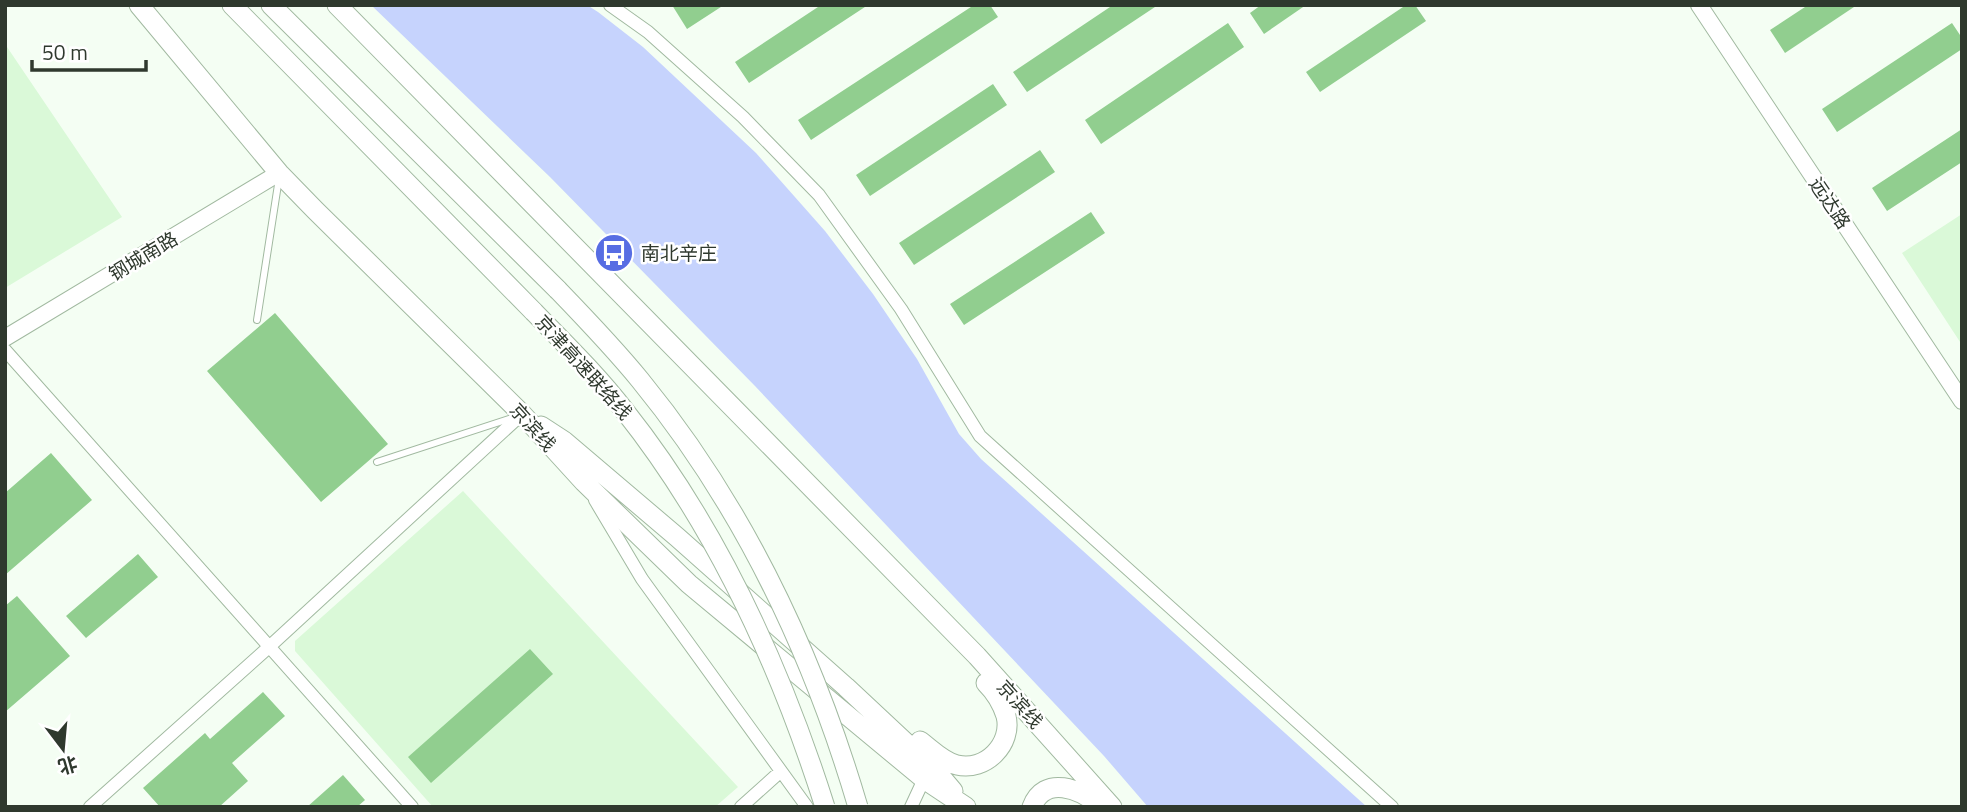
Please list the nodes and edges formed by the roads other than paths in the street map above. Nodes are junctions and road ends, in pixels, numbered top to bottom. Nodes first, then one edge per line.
1 (139, 5) edge
2 (232, 5) edge
3 (271, 5) edge
4 (337, 5) edge
5 (610, 5) edge
6 (1699, 5) edge
7 (279, 173) junction
8 (257, 320) dead end
9 (5, 338) edge
10 (5, 350) edge
11 (1962, 401) edge
12 (522, 414) junction
13 (377, 462) dead end
14 (584, 481) junction
15 (921, 599) junction
16 (269, 647) junction
17 (846, 687) junction
18 (781, 771) junction
19 (924, 779) junction
20 (965, 806) edge
21 (90, 807) edge
22 (412, 807) edge
23 (741, 807) edge
24 (807, 807) edge
25 (825, 807) edge
26 (858, 807) edge
27 (911, 807) edge
28 (1032, 807) edge
29 (1100, 807) edge
30 (1112, 807) edge
31 (1392, 807) edge

1 - 7 highway, 京滨线
2 - 25 highway, 京津高速联络线, bridge
3 - 26 highway, 京津高速联络线, bridge
4 - 15 highway, 京滨线
5 - 31 street
6 - 11 street, 远达路
7 - 8 lane
7 - 9 street, 钢城南路
7 - 12 highway, 京滨线
10 - 16 street
12 - 13 lane
12 - 14 highway, 京滨线
12 - 16 street
12 - 17 highway
14 - 18 street
14 - 19 highway, 京滨线
15 - 17 highway
15 - 30 highway, 京滨线
16 - 21 street
16 - 22 street
17 - 20 highway
18 - 23 street
18 - 24 street
19 - 20 highway, 京滨线
19 - 27 street
28 - 29 highway

